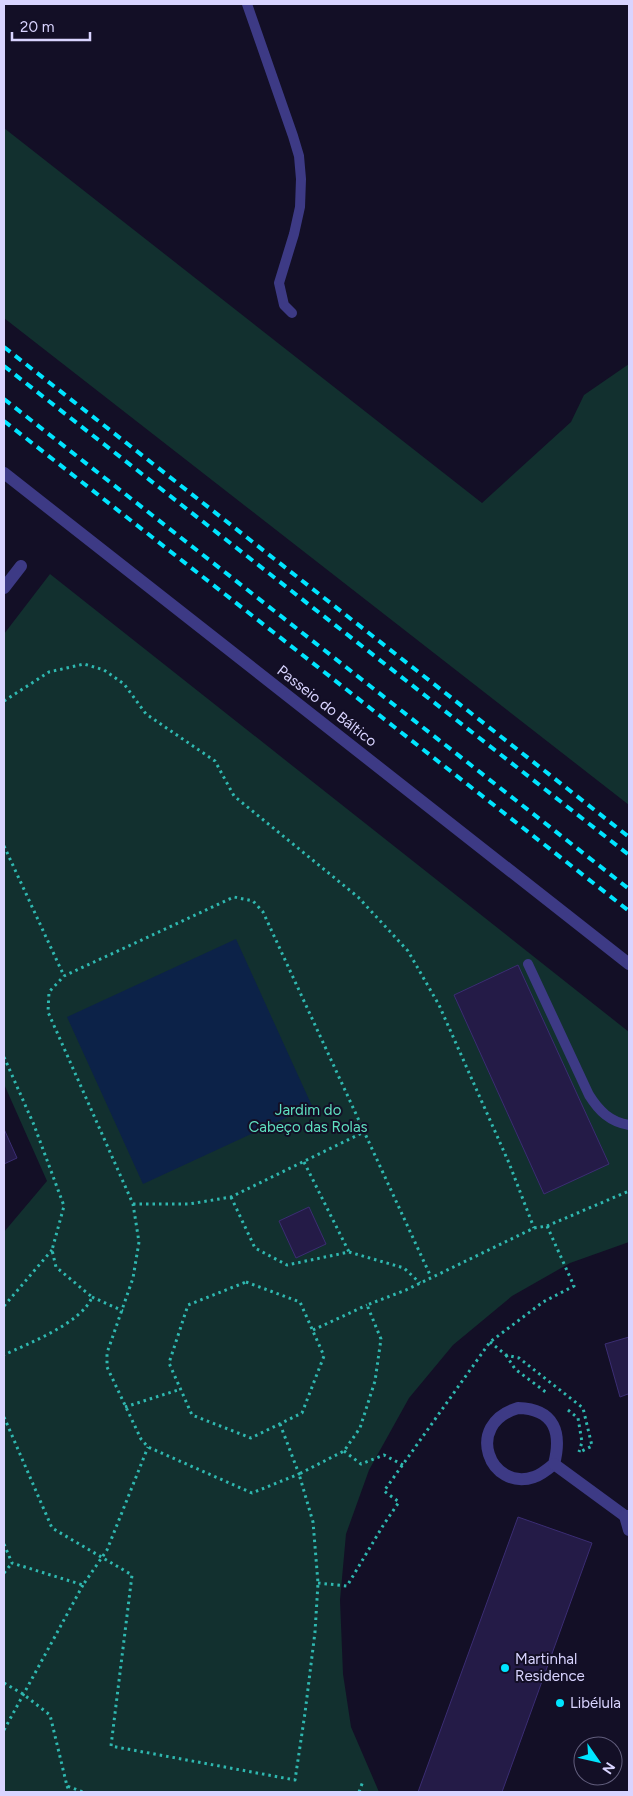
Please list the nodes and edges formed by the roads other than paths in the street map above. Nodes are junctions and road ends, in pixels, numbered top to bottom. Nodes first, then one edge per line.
1 (247, 4) edge
2 (292, 312) dead end
3 (4, 473) edge
4 (21, 566) dead end
5 (4, 588) edge
6 (528, 964) dead end
7 (629, 964) edge
8 (629, 1125) edge
9 (554, 1464) junction
10 (627, 1516) edge
11 (629, 1530) edge

1 - 2 lane
3 - 7 street, Passeio do Báltico
4 - 5 street
6 - 8 lane
9 - 9 street
9 - 10 street
10 - 11 street

